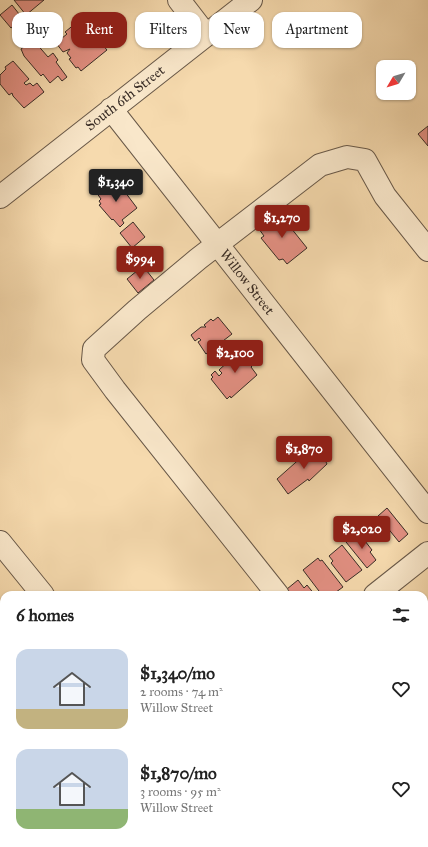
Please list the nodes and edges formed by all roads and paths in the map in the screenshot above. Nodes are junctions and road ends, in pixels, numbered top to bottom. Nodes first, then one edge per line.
1 (179, 0) edge
2 (251, 0) edge
3 (206, 35) junction
4 (111, 109) junction
5 (0, 197) edge
6 (217, 244) junction
7 (428, 250) edge
8 (428, 512) edge
9 (0, 543) edge
10 (428, 553) edge
11 (40, 591) edge
12 (275, 591) edge
13 (380, 591) edge

1 - 3 street
2 - 3 street, South 6th Street
3 - 4 street, South 6th Street
4 - 5 street, South 6th Street
4 - 6 street, Willow Street
6 - 7 street
6 - 8 street, Willow Street
6 - 12 street
9 - 11 street
10 - 13 street

